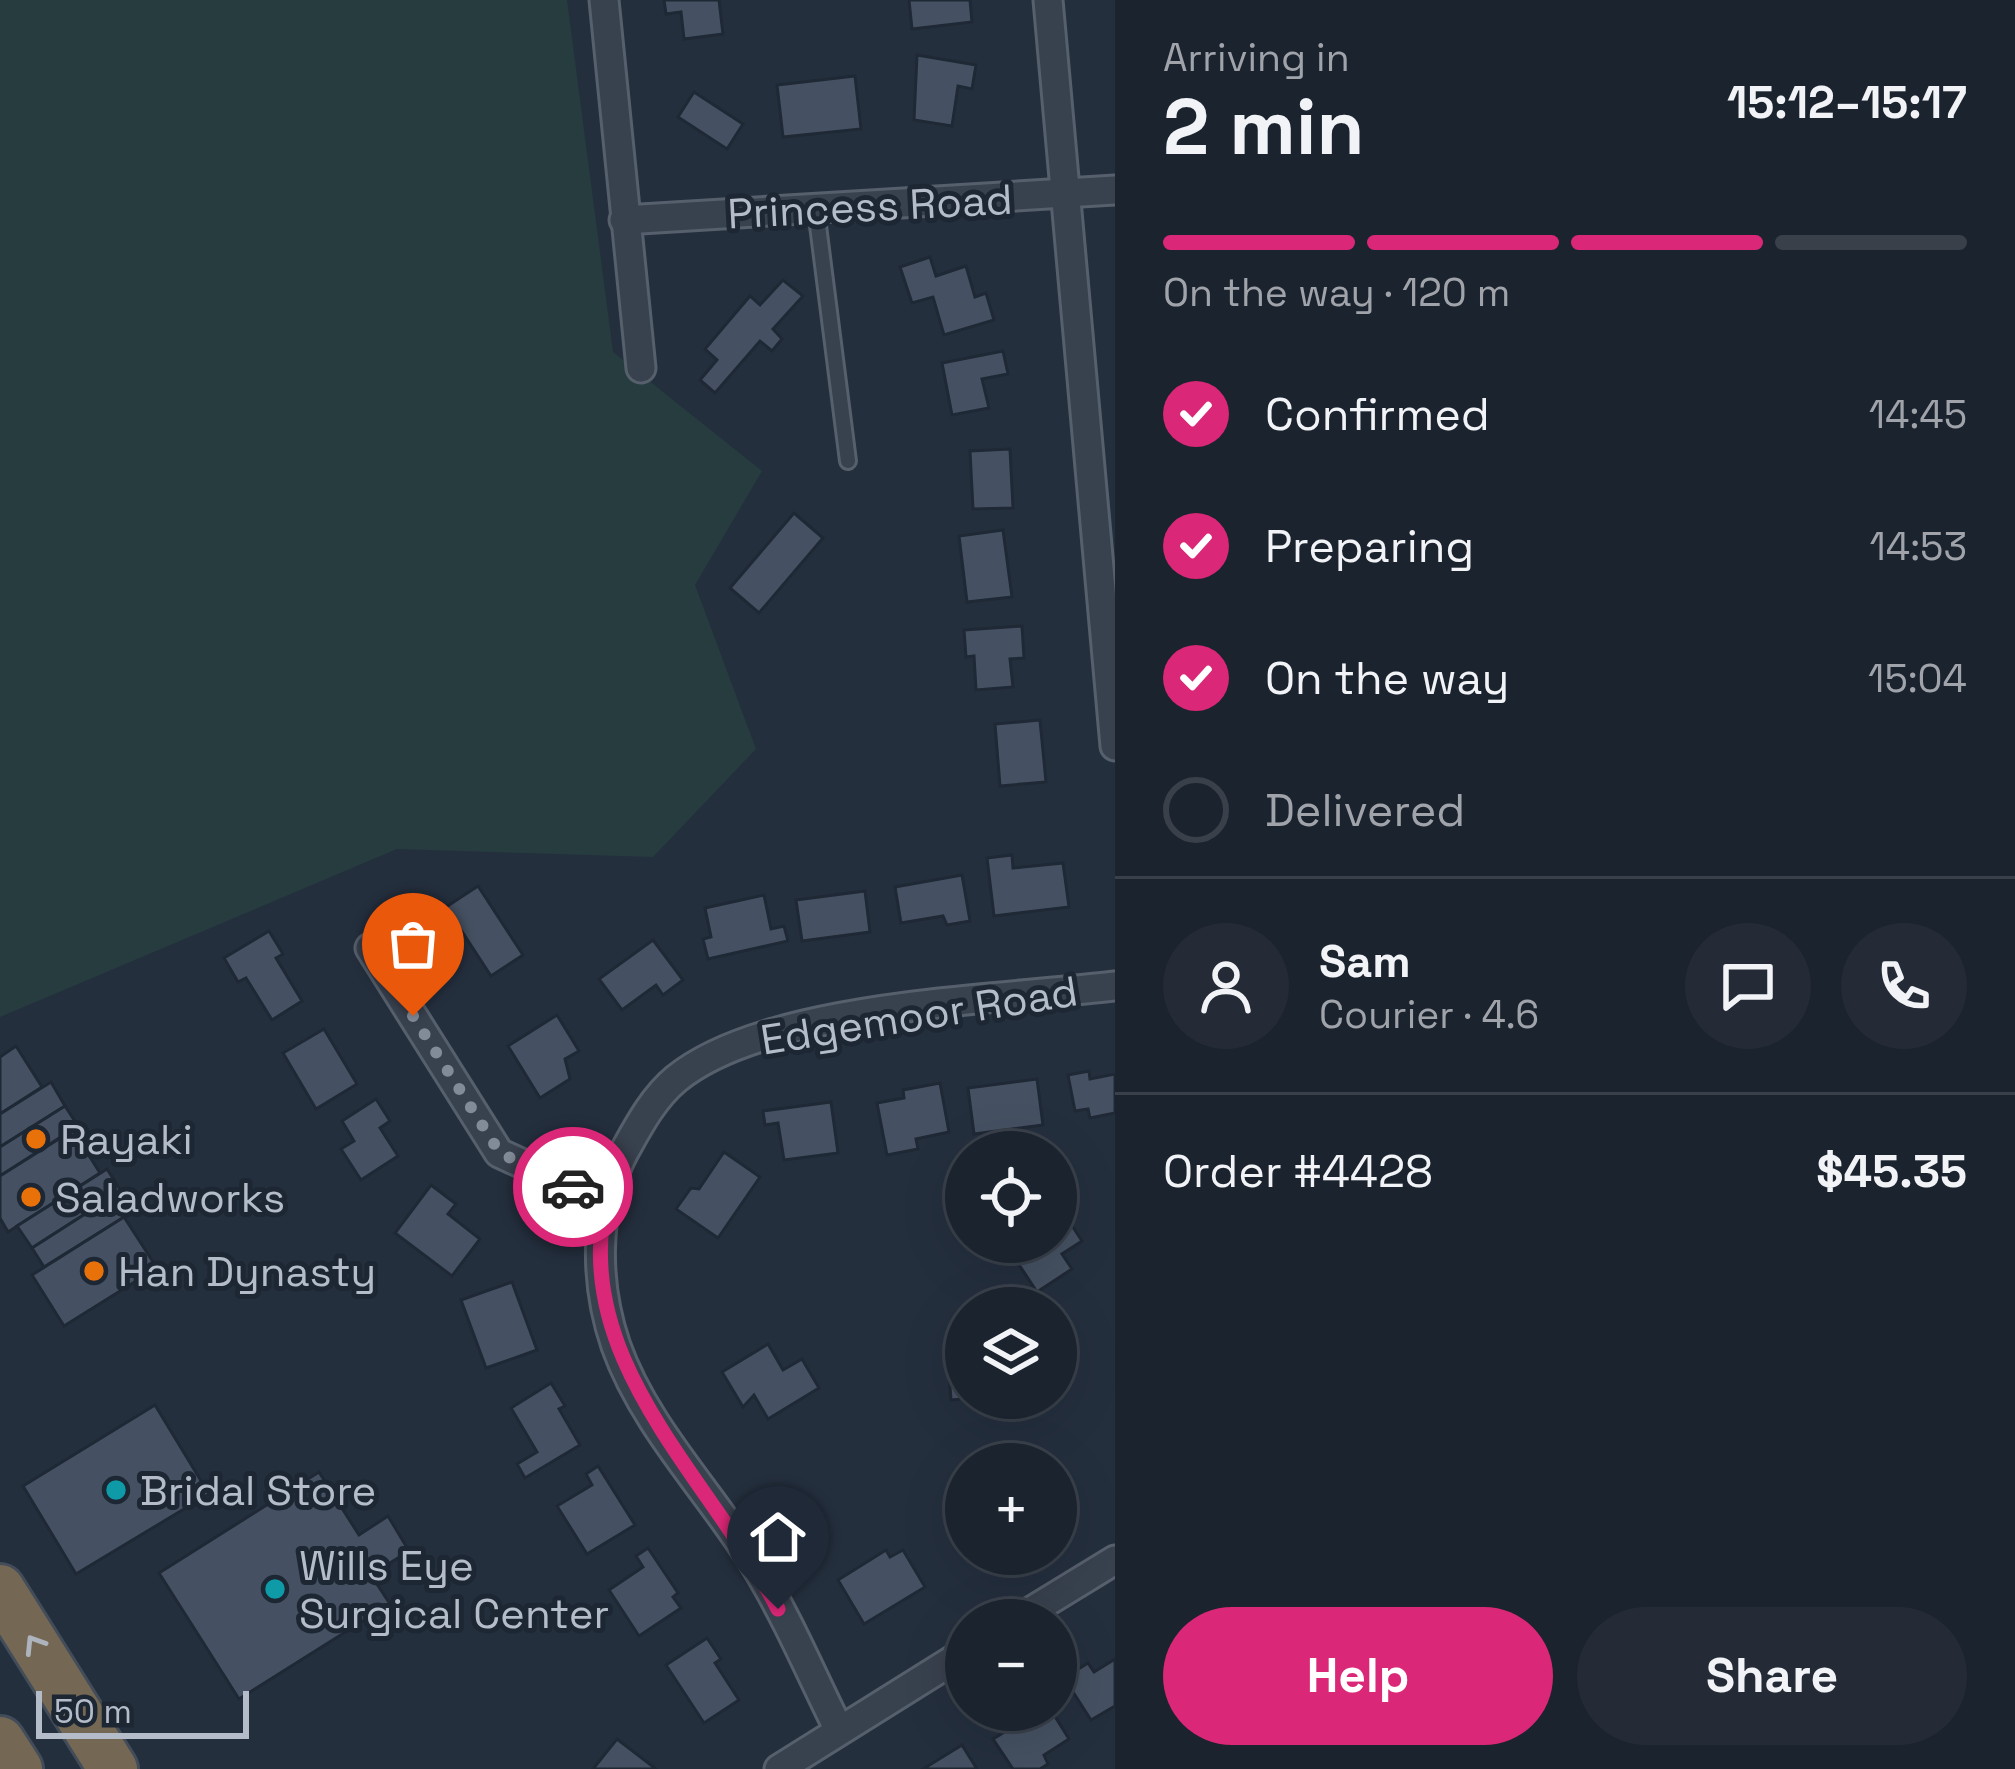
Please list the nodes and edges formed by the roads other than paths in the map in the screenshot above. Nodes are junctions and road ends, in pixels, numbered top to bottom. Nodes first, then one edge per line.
1 (604, 0) edge
2 (1048, 0) edge
3 (1115, 190) edge
4 (1066, 194) junction
5 (816, 210) junction
6 (624, 220) junction
7 (641, 368) dead end
8 (848, 461) dead end
9 (1115, 746) edge
10 (370, 948) dead end
11 (1115, 986) edge
12 (606, 1202) junction
13 (1115, 1560) edge
14 (0, 1589) edge
15 (1052, 1599) edge
16 (945, 1665) edge
17 (839, 1730) junction
18 (0, 1741) edge
19 (18, 1769) edge
20 (112, 1769) edge
21 (779, 1769) edge

1 - 6 street
2 - 4 street
3 - 4 street, Princess Road
4 - 5 street, Princess Road
4 - 9 street
5 - 6 street, Princess Road
5 - 8 lane
6 - 7 street
10 - 12 street
11 - 12 street, Edgemoor Road
12 - 17 street, Edgemoor Road
13 - 15 street
20 -> 14 highway
16 - 17 street
17 - 21 street
18 - 19 highway

